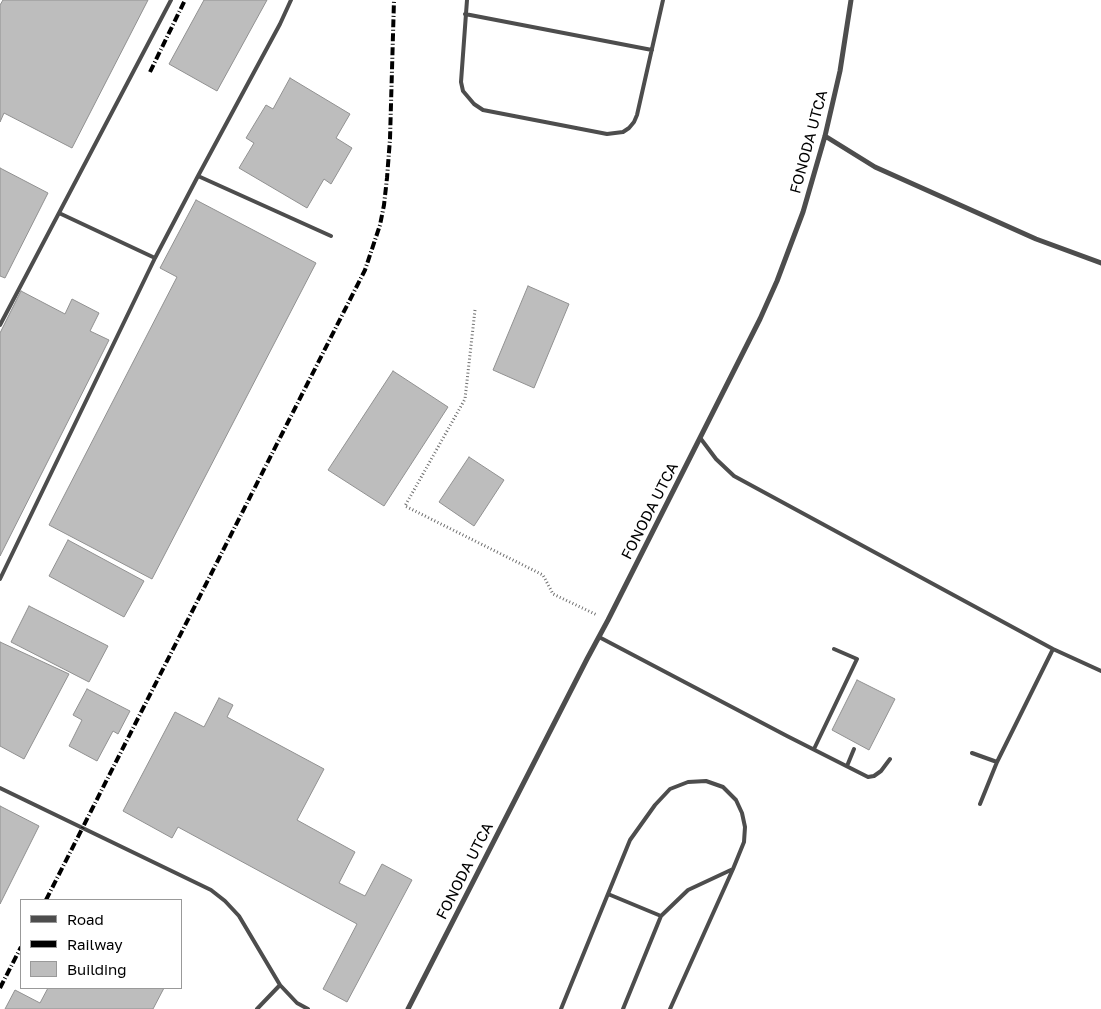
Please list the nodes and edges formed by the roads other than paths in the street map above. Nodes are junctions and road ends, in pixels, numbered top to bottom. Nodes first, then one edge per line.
1 (171, 0) edge
2 (291, 0) edge
3 (466, 0) edge
4 (663, 0) edge
5 (851, 0) edge
6 (465, 14) junction
7 (652, 50) junction
8 (825, 136) junction
9 (198, 176) junction
10 (59, 213) junction
11 (331, 236) dead end
12 (155, 258) junction
13 (1101, 263) edge
14 (0, 324) edge
15 (701, 439) junction
16 (0, 578) edge
17 (599, 637) junction
18 (834, 649) dead end
19 (1053, 649) junction
20 (1101, 671) edge
21 (814, 749) junction
22 (854, 749) dead end
23 (972, 754) dead end
24 (890, 760) dead end
25 (998, 762) junction
26 (846, 766) junction
27 (0, 788) edge
28 (980, 804) dead end
29 (733, 869) junction
30 (608, 894) junction
31 (661, 916) junction
32 (280, 985) junction
33 (257, 1009) edge
34 (308, 1009) edge
35 (408, 1009) edge
36 (561, 1009) edge
37 (623, 1009) edge
38 (670, 1009) edge

1 - 10 lane
2 - 9 lane
3 - 6 lane
4 - 7 lane
5 - 8 street, FONODA UTCA
6 - 7 lane
6 - 7 lane
8 - 13 street
8 - 15 street, FONODA UTCA
9 - 11 lane
9 - 12 lane
10 - 12 lane
10 - 14 lane
12 - 16 lane
15 - 17 street, FONODA UTCA
15 - 19 lane
17 - 21 lane
17 - 35 street, FONODA UTCA
18 - 21 lane
19 - 20 lane
19 - 25 lane
21 - 26 lane
22 - 26 lane
23 - 25 lane
24 - 26 lane
25 - 28 lane
27 - 32 lane
29 - 30 lane
29 - 31 lane
29 - 38 lane
30 - 31 lane
30 - 36 lane
31 - 37 lane
32 - 33 lane
32 - 34 lane

